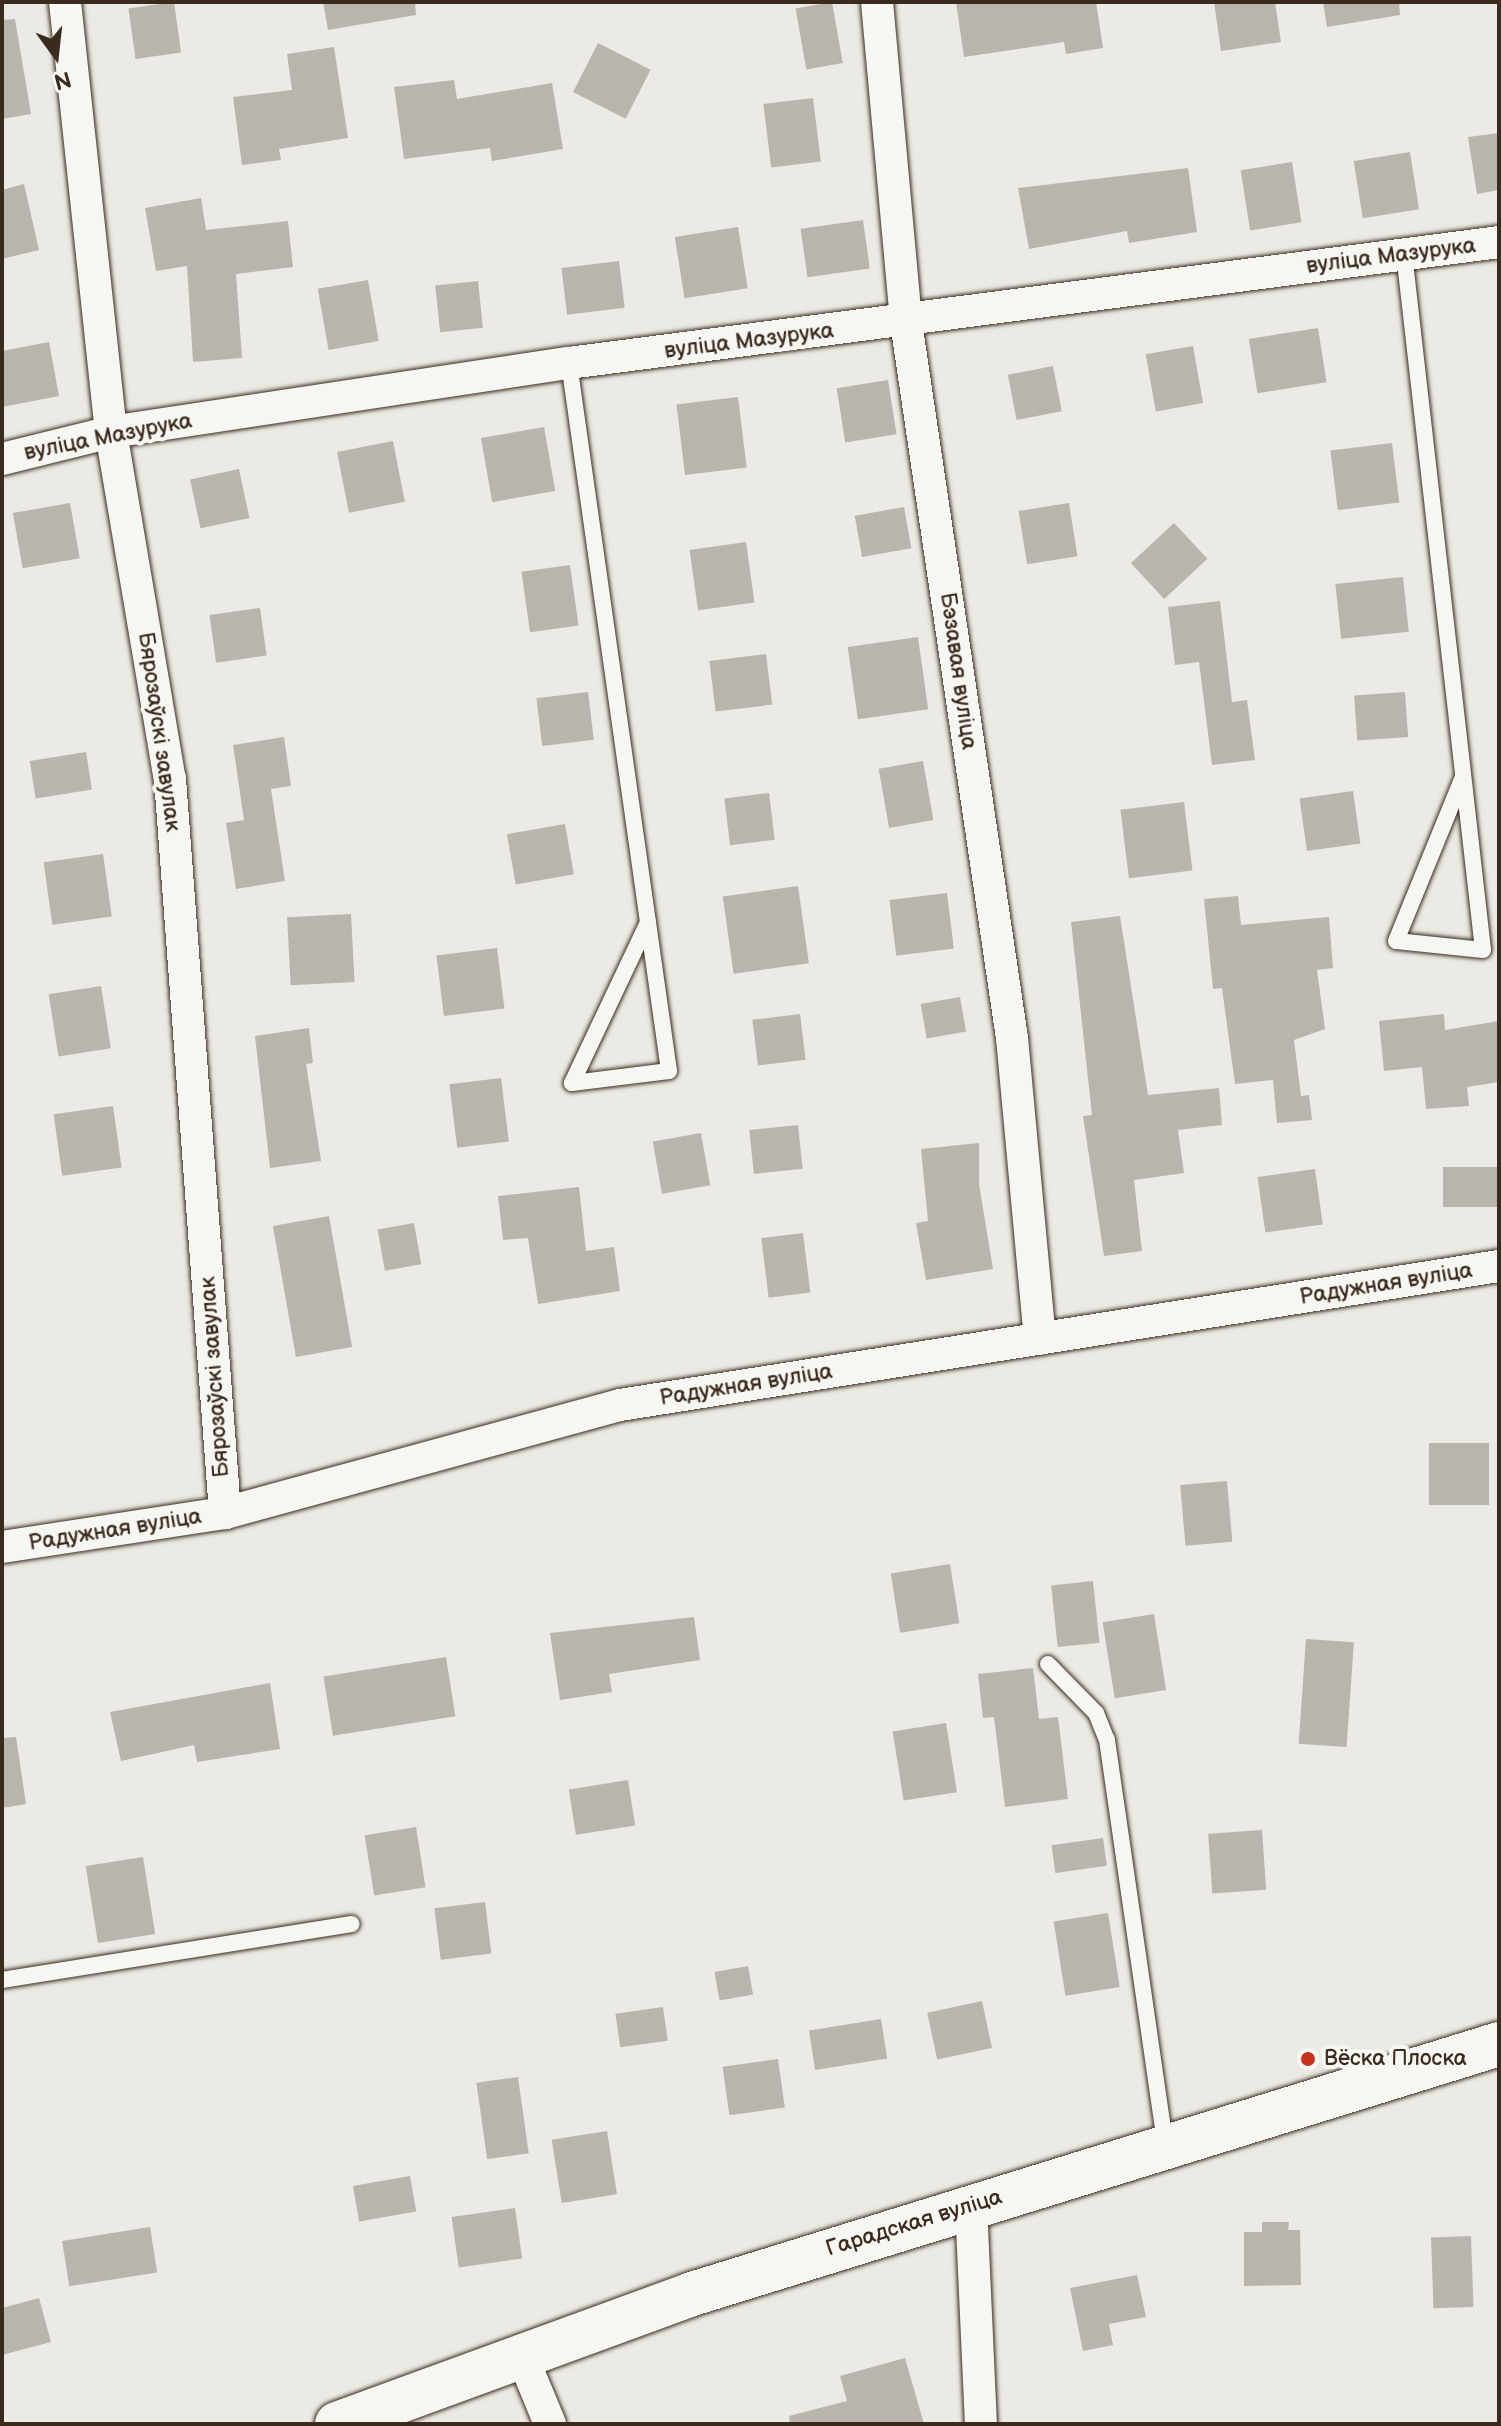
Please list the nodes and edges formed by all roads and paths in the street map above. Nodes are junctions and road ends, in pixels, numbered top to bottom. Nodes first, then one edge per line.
1 (65, 2) edge
2 (877, 2) edge
3 (1499, 242) edge
4 (1404, 253) junction
5 (906, 322) junction
6 (569, 363) junction
7 (111, 432) junction
8 (2, 459) edge
9 (1463, 777) junction
10 (648, 922) junction
11 (1499, 1266) edge
12 (1040, 1339) junction
13 (225, 1513) junction
14 (2, 1547) edge
15 (1048, 1664) dead end
16 (352, 1924) dead end
17 (2, 1980) edge
18 (1499, 2044) edge
19 (1165, 2146) junction
20 (971, 2205) junction
21 (522, 2356) junction
22 (337, 2424) edge
23 (550, 2424) edge
24 (981, 2424) edge

1 - 7 street, Бярозаўскі завулак
2 - 5 street, Бэзавая вуліца
3 - 4 street, вуліца Мазурука
4 - 5 street, вуліца Мазурука
4 - 9 lane
5 - 6 street, вуліца Мазурука
5 - 12 street, Бэзавая вуліца
6 - 7 street, вуліца Мазурука
6 - 10 lane
7 - 8 street, вуліца Мазурука
7 - 13 street, Бярозаўскі завулак
9 - 9 lane
10 - 10 lane
11 - 12 street, Радужная вуліца
12 - 13 street, Радужная вуліца
13 - 14 street, Радужная вуліца
15 - 19 lane
16 - 17 lane
18 - 19 main road, Гарадская вуліца
19 - 20 main road, Гарадская вуліца
20 - 21 main road, Гарадская вуліца
20 - 24 street
21 - 22 main road, Гарадская вуліца
21 - 23 street

